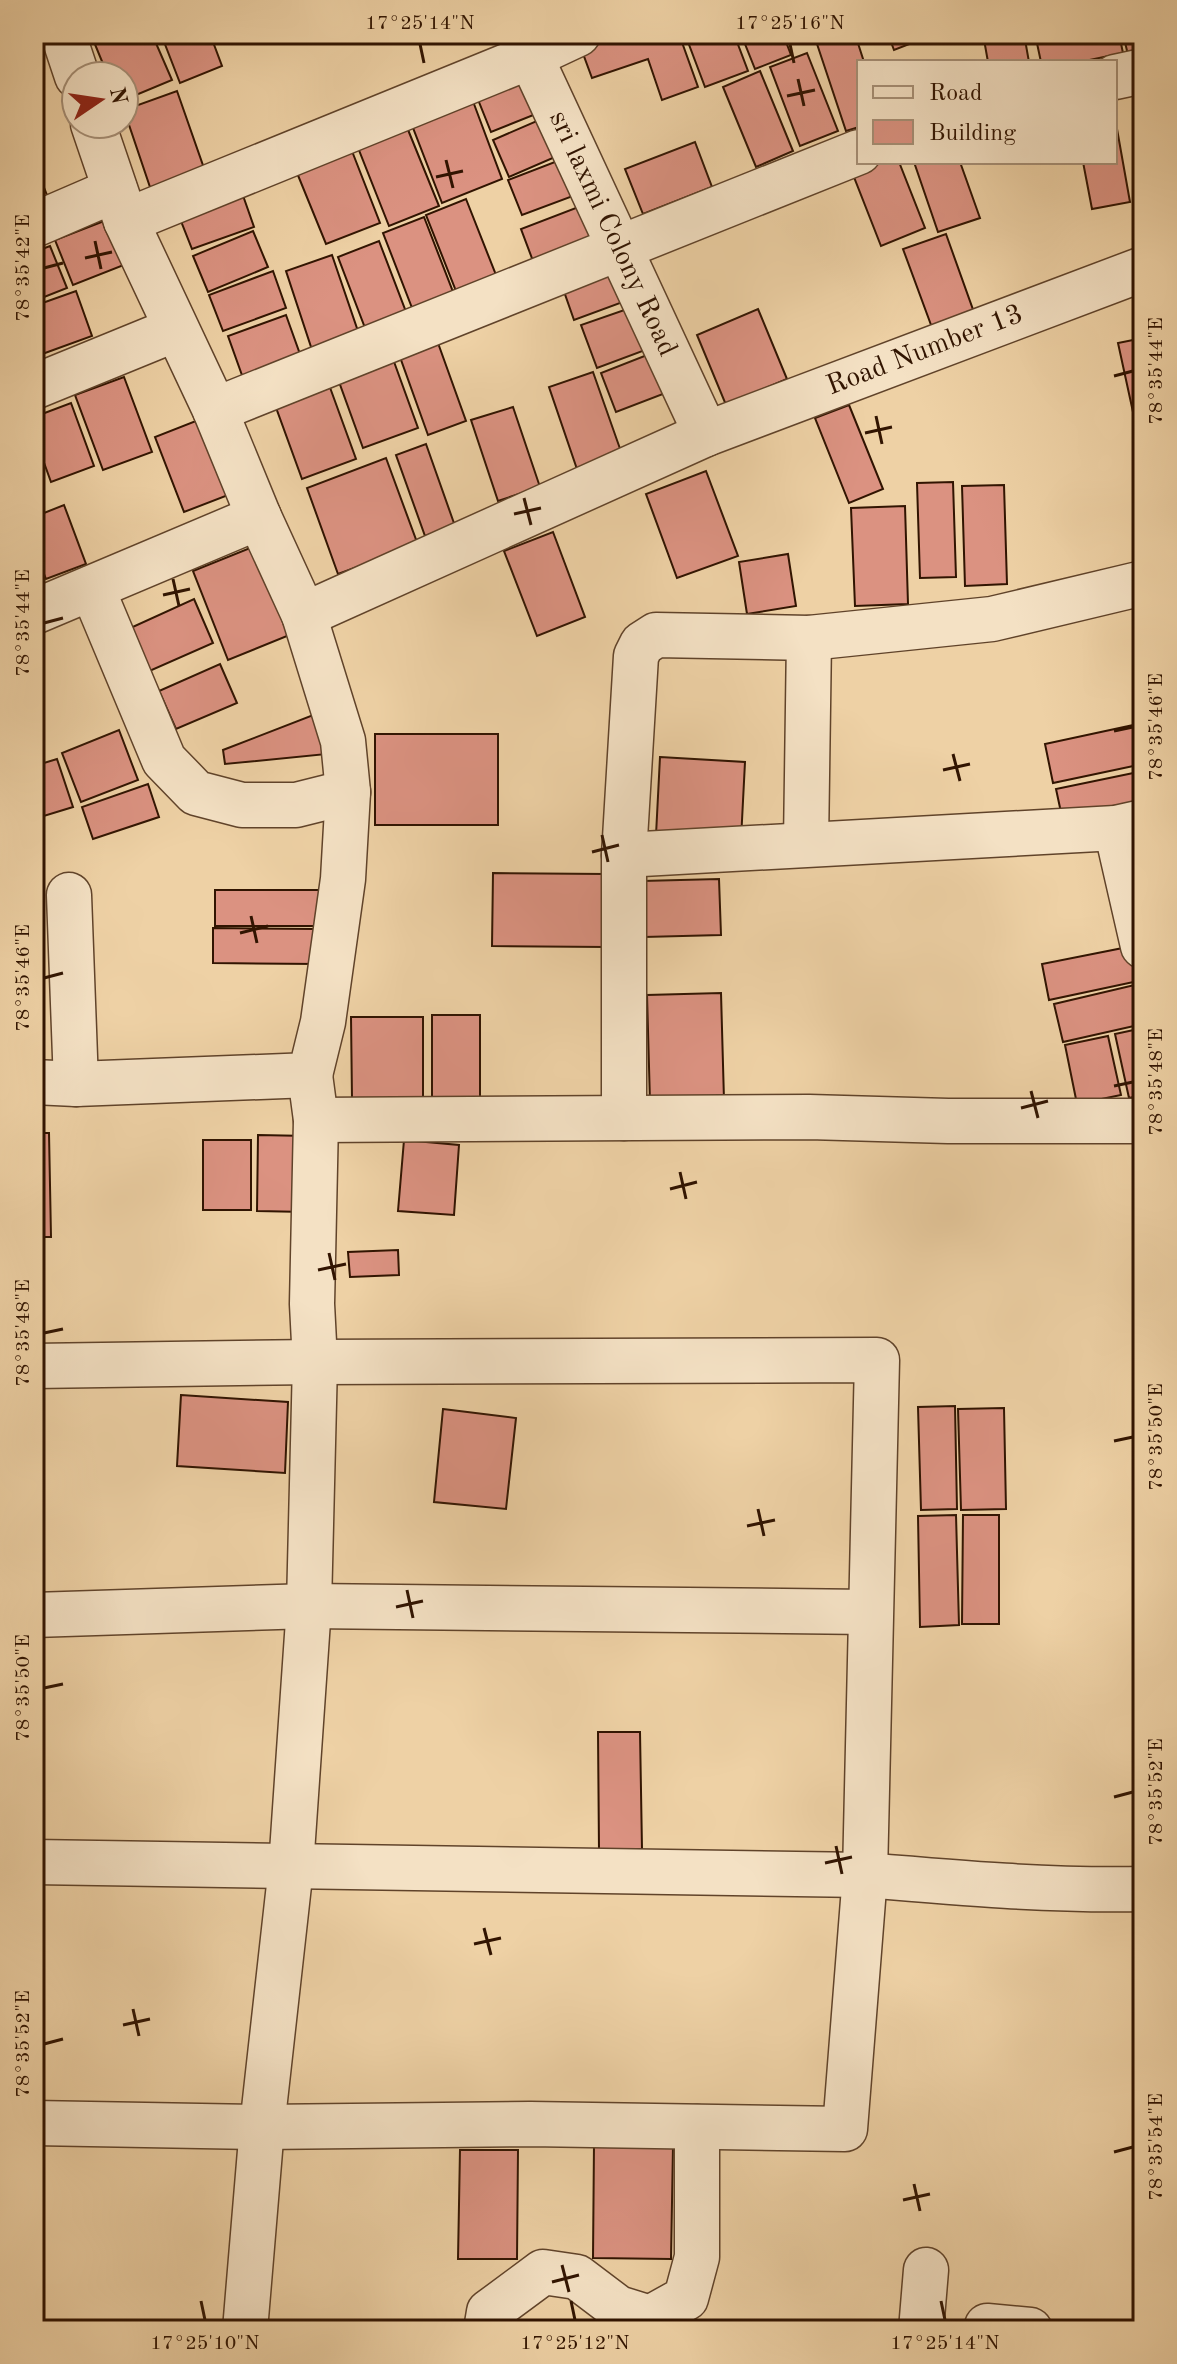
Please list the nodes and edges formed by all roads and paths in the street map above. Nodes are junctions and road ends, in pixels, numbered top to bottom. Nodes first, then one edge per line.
1 (63, 34) edge
2 (578, 34) edge
3 (524, 45) edge
4 (72, 60) edge
5 (1143, 71) edge
6 (1117, 77) edge
7 (98, 140) edge
8 (857, 153) edge
9 (121, 206) junction
10 (34, 225) edge
11 (620, 248) junction
12 (1143, 269) edge
13 (176, 329) junction
14 (34, 387) edge
15 (215, 410) junction
16 (706, 434) junction
17 (259, 517) junction
18 (1143, 583) edge
19 (92, 588) junction
20 (34, 612) edge
21 (304, 615) junction
22 (809, 638) junction
23 (348, 792) junction
24 (1130, 825) edge
25 (806, 844) junction
26 (624, 855) junction
27 (69, 895) dead end
28 (1143, 946) edge
29 (310, 1075) junction
30 (55, 1083) edge
31 (624, 1118) junction
32 (316, 1120) junction
33 (1143, 1121) edge
34 (315, 1362) junction
35 (34, 1366) edge
36 (309, 1606) junction
37 (870, 1612) junction
38 (34, 1615) edge
39 (34, 1862) edge
40 (291, 1867) junction
41 (865, 1875) junction
42 (1143, 1889) edge
43 (34, 2123) edge
44 (262, 2127) junction
45 (697, 2127) junction
46 (926, 2270) dead end
47 (987, 2326) dead end
48 (245, 2330) edge
49 (486, 2330) edge
50 (921, 2330) edge
51 (1030, 2330) edge

1 - 4 street
2 - 3 street
3 - 9 street
3 - 11 street, sri laxmi Colony Road
5 - 6 street
7 - 9 street
8 - 11 street
9 - 10 street
9 - 13 street
11 - 15 street
11 - 16 street, sri laxmi Colony Road
12 - 16 street, Road Number 13
13 - 14 street
13 - 15 street
15 - 17 street
16 - 21 street, Road Number 13
17 - 19 street
17 - 21 street
18 - 22 street
19 - 20 street
19 - 23 street
21 - 23 street
22 - 25 street
22 - 26 street
23 - 29 street
24 - 25 street
24 - 28 street
25 - 26 street
26 - 31 street
27 - 30 street
29 - 30 street
29 - 32 street
31 - 32 street
31 - 33 street
32 - 34 street
34 - 35 street
34 - 36 street
34 - 37 street
36 - 37 street
36 - 38 street
36 - 40 street
37 - 41 street
39 - 40 street
40 - 41 street
40 - 44 street
41 - 42 street
41 - 45 street
43 - 44 street
44 - 45 street
44 - 48 street
45 - 49 street
46 - 50 street
47 - 51 street

